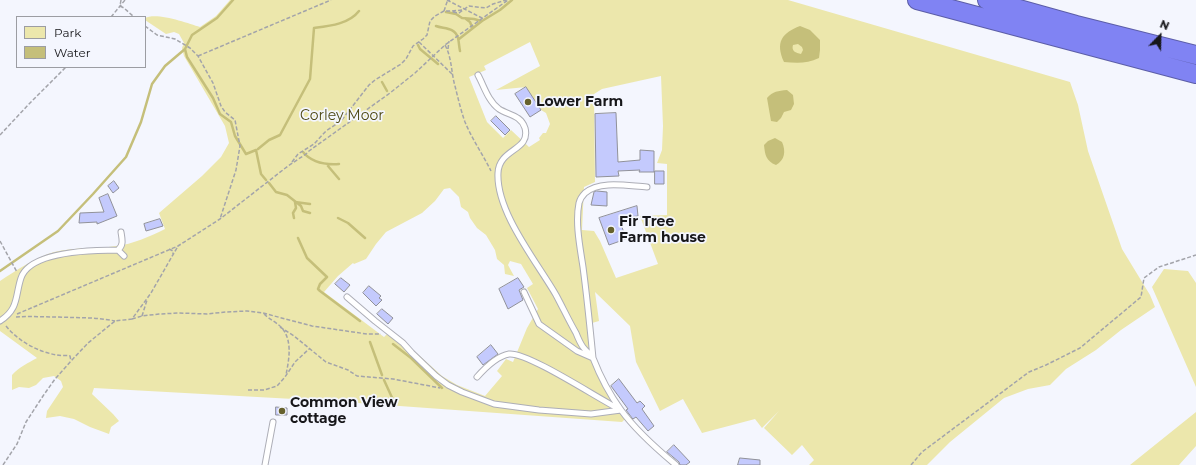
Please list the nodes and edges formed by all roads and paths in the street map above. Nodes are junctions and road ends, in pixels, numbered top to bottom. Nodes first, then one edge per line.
1 (121, 0) edge
2 (125, 0) edge
3 (331, 0) edge
4 (448, 0) edge
5 (507, 0) edge
6 (917, 0) edge
7 (987, 0) edge
8 (120, 6) junction
9 (463, 9) junction
10 (444, 11) junction
11 (112, 16) edge
12 (133, 16) edge
13 (481, 18) junction
14 (146, 27) edge
15 (449, 41) junction
16 (419, 42) junction
17 (445, 45) junction
18 (448, 51) junction
19 (433, 55) junction
20 (1196, 55) edge
21 (198, 56) junction
22 (65, 68) edge
23 (1196, 74) edge
24 (478, 75) dead end
25 (453, 76) junction
26 (0, 135) edge
27 (288, 166) junction
28 (498, 183) junction
29 (647, 187) dead end
30 (220, 218) junction
31 (121, 232) dead end
32 (0, 241) edge
33 (178, 246) junction
34 (169, 249) junction
35 (118, 250) junction
36 (173, 255) junction
37 (1196, 255) edge
38 (124, 256) dead end
39 (15, 266) dead end
40 (524, 292) dead end
41 (347, 297) dead end
42 (147, 299) junction
43 (262, 313) junction
44 (142, 316) junction
45 (132, 319) junction
46 (3, 320) edge
47 (115, 321) junction
48 (280, 327) junction
49 (383, 334) dead end
50 (309, 349) junction
51 (78, 354) junction
52 (70, 356) junction
53 (593, 358) junction
54 (71, 360) junction
55 (477, 376) dead end
56 (285, 377) junction
57 (442, 388) dead end
58 (248, 390) dead end
59 (621, 410) junction
60 (273, 422) dead end
61 (3, 465) edge
62 (265, 465) edge
63 (676, 465) edge
64 (911, 465) edge

1 - 8 path
2 - 8 path
3 - 21 path
4 - 9 path
4 - 10 path
5 - 9 path
5 - 13 path
6 - 23 highway
7 - 20 highway
8 - 11 path
8 - 12 path
9 - 10 path
9 - 13 path
10 - 16 path
13 - 15 path
14 - 21 path
15 - 17 path
15 - 18 path
16 - 19 path
16 - 27 path
17 - 18 path
17 - 19 path
18 - 25 path
19 - 25 path
19 - 27 path
21 - 30 path
22 - 26 path
24 - 28 lane
25 - 28 path
27 - 30 path
28 - 53 lane
29 - 53 lane
30 - 33 path
31 - 35 lane
32 - 39 path
33 - 34 path
33 - 36 path
34 - 36 path
34 - 46 path
35 - 38 lane
35 - 46 lane
36 - 42 path
37 - 64 path
40 - 53 lane
41 - 59 lane
42 - 44 path
42 - 45 path
43 - 44 path
43 - 48 path
43 - 49 path
44 - 45 path
45 - 47 path
46 - 47 path
46 - 52 path
47 - 51 path
48 - 50 path
48 - 56 path
50 - 56 path
50 - 57 path
51 - 52 path
51 - 54 path
52 - 54 path
53 - 59 lane
54 - 61 path
55 - 59 lane
56 - 58 path
59 - 63 lane
60 - 62 lane

